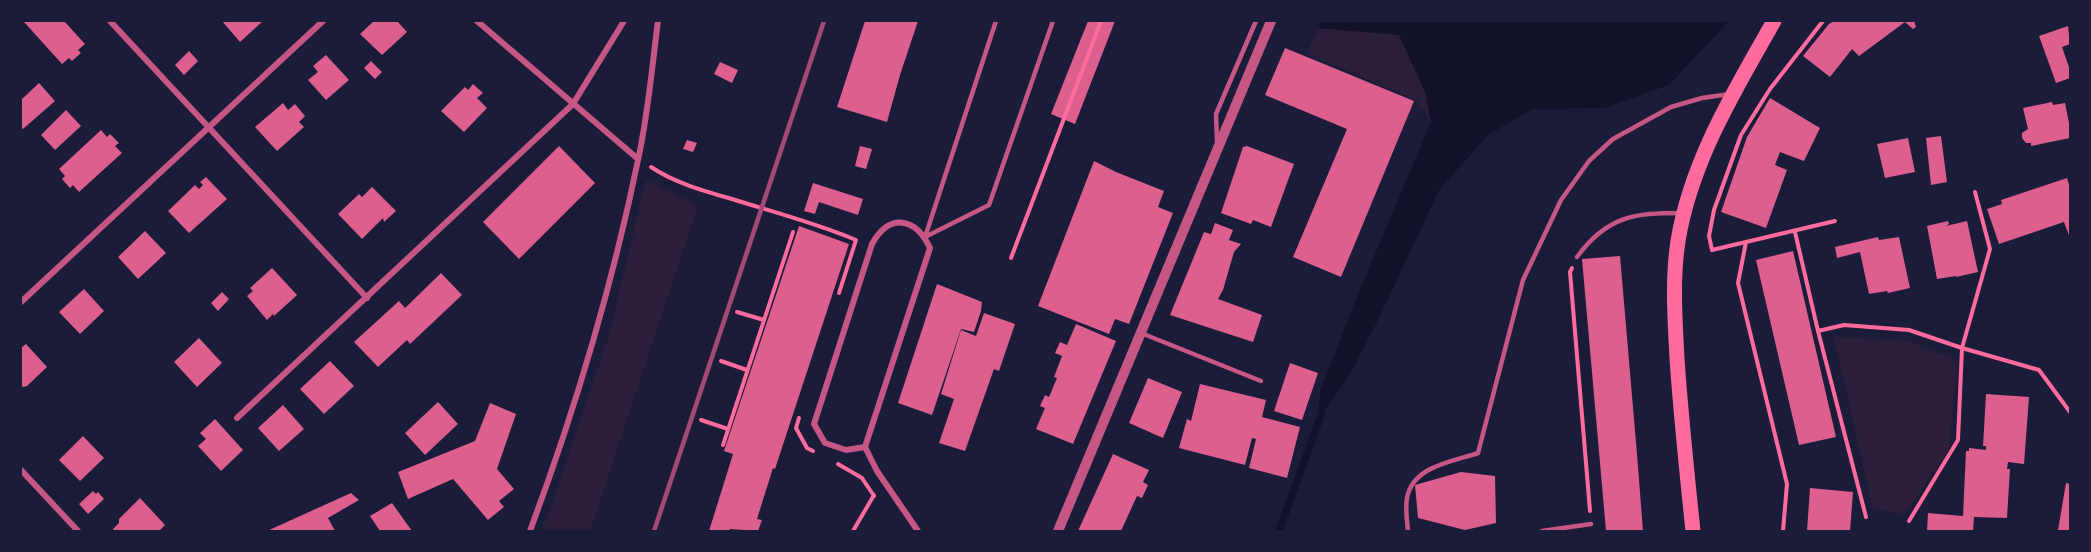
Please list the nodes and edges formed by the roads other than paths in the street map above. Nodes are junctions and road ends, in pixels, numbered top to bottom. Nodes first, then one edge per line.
1 (110, 21) edge
2 (323, 21) edge
3 (477, 21) edge
4 (624, 21) edge
5 (658, 21) edge
6 (996, 21) edge
7 (1053, 21) edge
8 (1256, 21) edge
9 (1271, 21) edge
10 (1774, 21) edge
11 (1732, 94) junction
12 (573, 105) junction
13 (208, 128) junction
14 (1217, 149) junction
15 (638, 159) junction
16 (1685, 213) junction
17 (925, 237) junction
18 (1577, 257) road end
19 (367, 298) junction
20 (21, 302) edge
21 (1141, 333) junction
22 (1261, 381) dead end
23 (237, 418) dead end
24 (865, 447) junction
25 (21, 470) edge
26 (1591, 524) road end
27 (78, 531) edge
28 (530, 531) edge
29 (918, 531) edge
30 (1058, 531) edge
31 (1408, 531) edge
32 (1542, 531) edge
33 (1693, 531) edge

1 - 13 street
2 - 13 street
3 - 12 street
4 - 12 street
5 - 15 street
6 - 17 lane
7 - 17 lane
8 - 14 lane
9 - 14 street
10 - 11 main road
11 - 16 main road
11 - 31 lane
12 - 15 street
12 - 19 street
13 - 19 street
13 - 20 street
14 - 21 street
15 - 28 street
16 - 18 lane
16 - 33 main road
17 - 24 street
17 - 24 street
19 - 23 street
21 - 22 lane
21 - 30 street
24 - 29 street
25 - 27 street
26 - 32 lane

